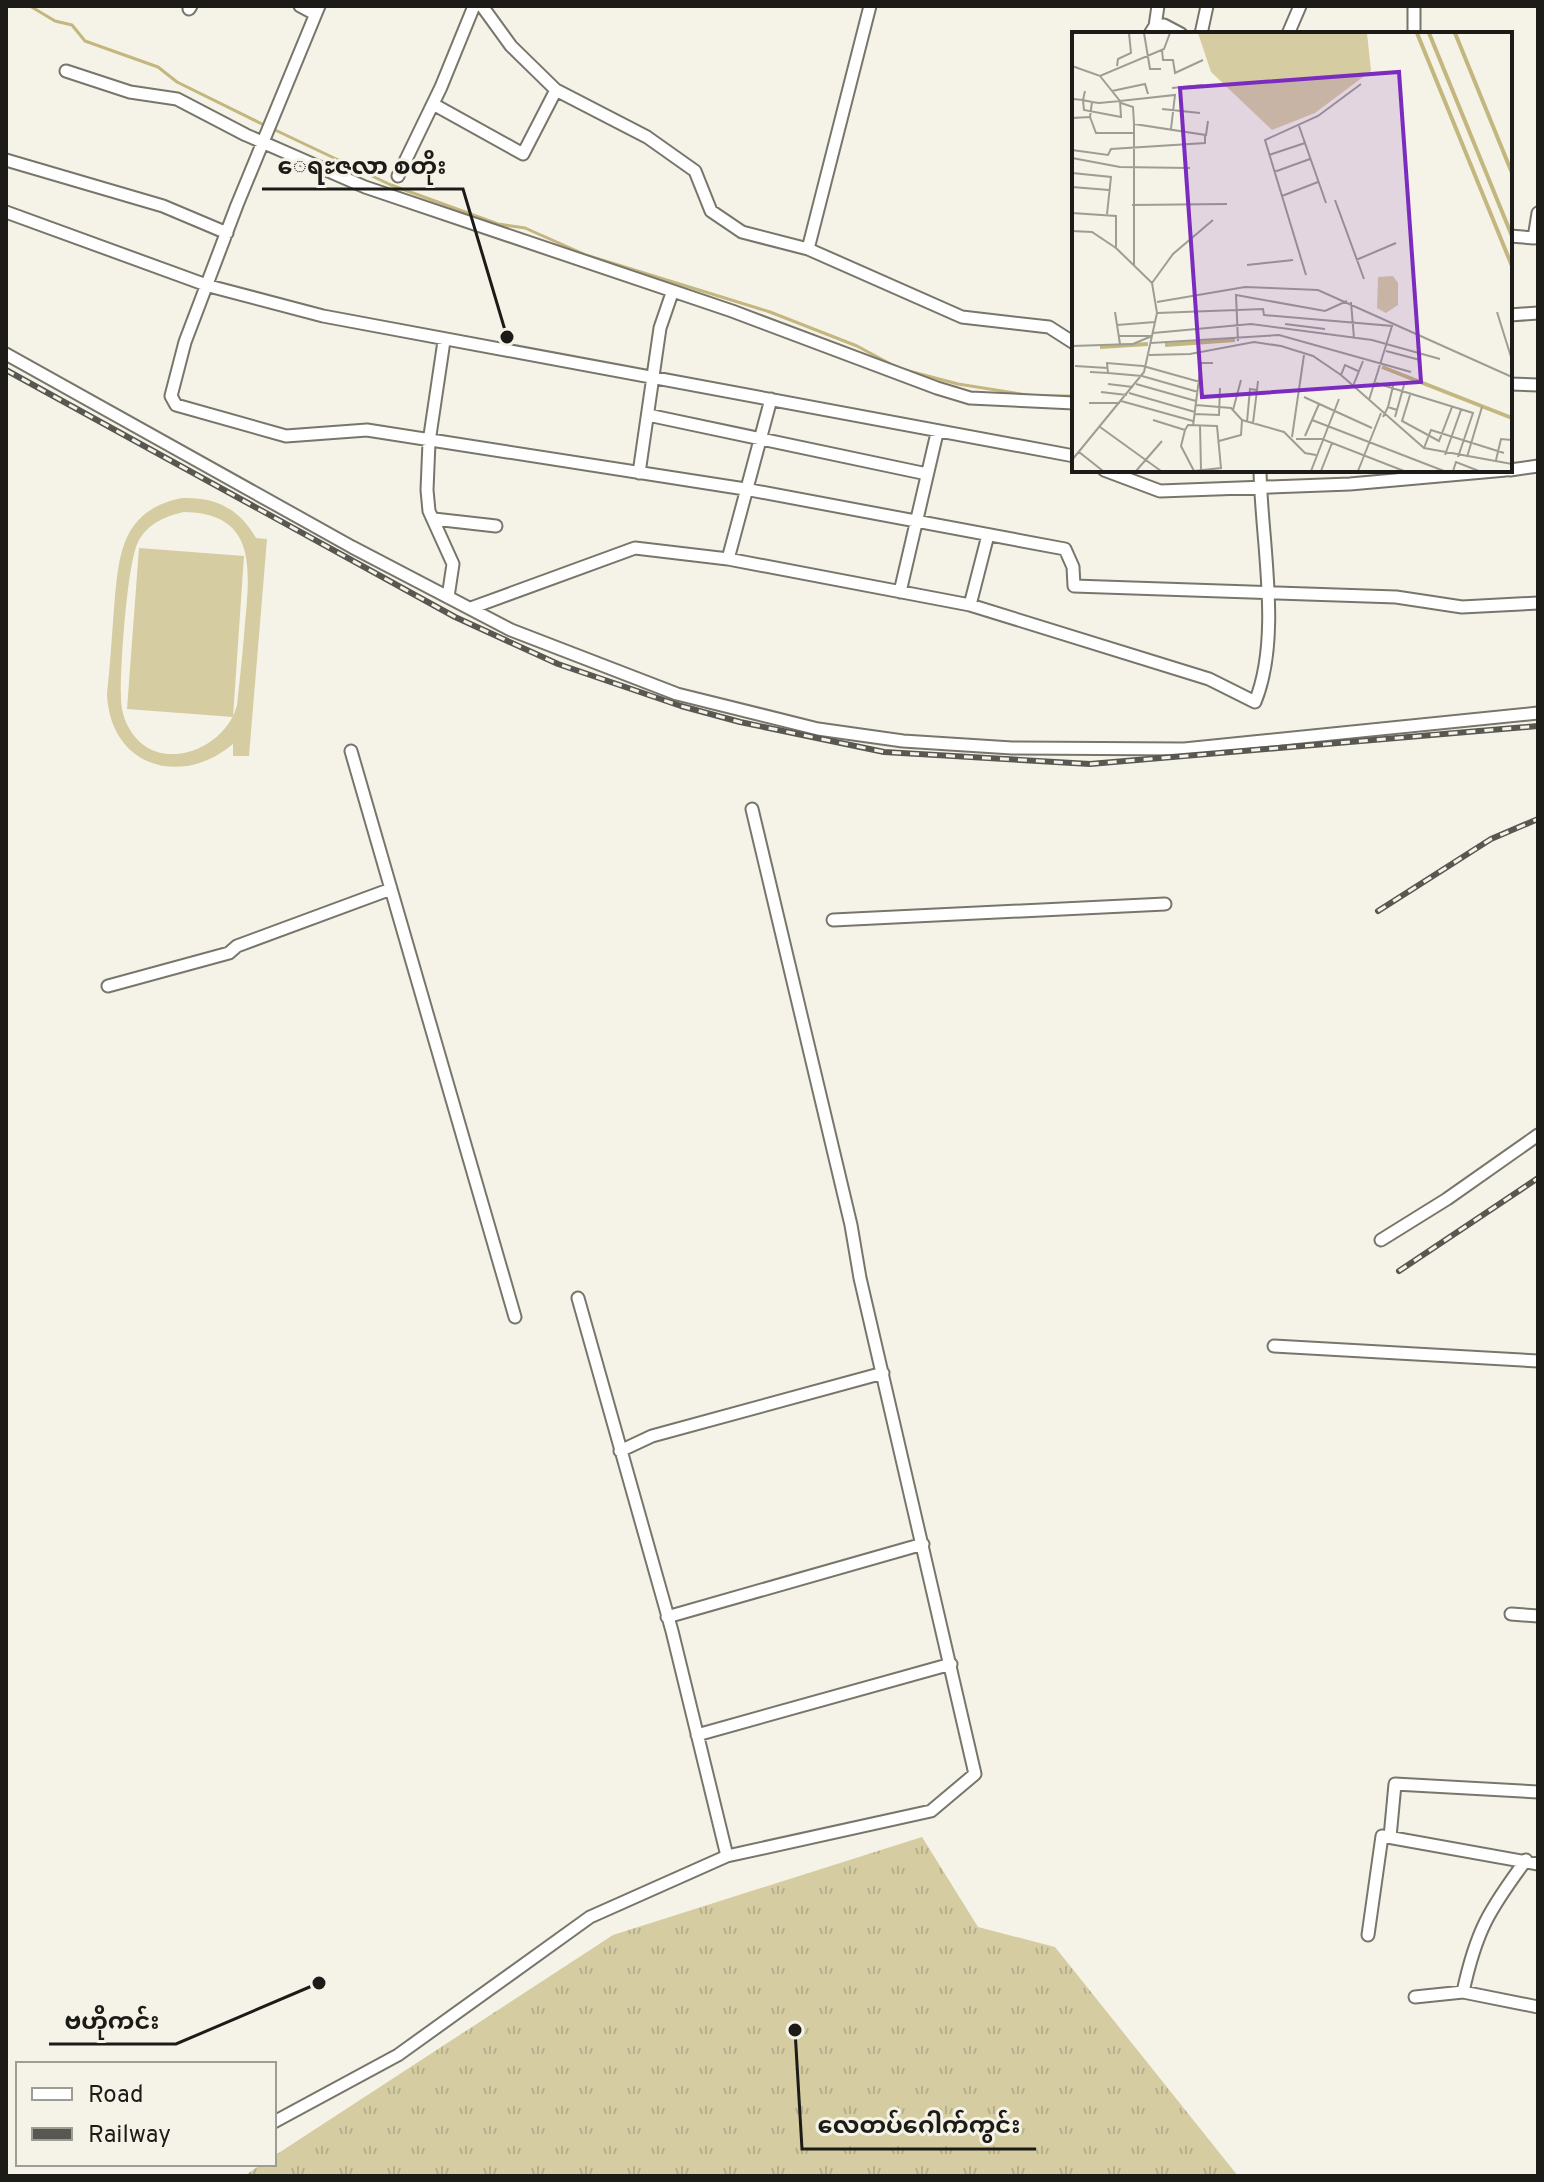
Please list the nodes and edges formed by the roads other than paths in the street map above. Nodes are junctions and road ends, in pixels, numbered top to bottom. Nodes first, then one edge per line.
1 (300, 6) edge
2 (474, 6) edge
3 (482, 6) edge
4 (870, 6) edge
5 (1158, 6) edge
6 (1207, 6) edge
7 (1300, 6) edge
8 (1414, 6) edge
9 (317, 10) edge
10 (1152, 30) edge
11 (1177, 32) edge
12 (1201, 32) edge
13 (1289, 32) edge
14 (1414, 32) edge
15 (66, 71) dead end
16 (556, 90) junction
17 (433, 104) junction
18 (263, 140) junction
19 (6, 160) edge
20 (398, 176) dead end
21 (6, 212) edge
22 (1538, 213) edge
23 (227, 233) junction
24 (1512, 236) edge
25 (808, 249) junction
26 (209, 286) junction
27 (672, 293) junction
28 (1538, 313) edge
29 (1512, 315) edge
30 (444, 341) junction
31 (1072, 342) edge
32 (6, 354) edge
33 (654, 376) junction
34 (1512, 384) edge
35 (1538, 385) edge
36 (771, 399) junction
37 (1072, 403) edge
38 (648, 415) junction
39 (937, 433) junction
40 (758, 439) junction
41 (429, 442) junction
42 (1072, 456) edge
43 (1538, 466) edge
44 (1512, 469) edge
45 (1109, 472) edge
46 (1260, 472) edge
47 (1490, 472) edge
48 (639, 473) junction
49 (927, 474) junction
50 (745, 489) junction
51 (1261, 489) junction
52 (434, 519) junction
53 (916, 521) junction
54 (496, 526) dead end
55 (988, 535) junction
56 (728, 559) junction
57 (900, 592) junction
58 (1268, 593) junction
59 (448, 597) junction
60 (1538, 603) edge
61 (970, 605) junction
62 (471, 608) junction
63 (1538, 713) edge
64 (351, 751) dead end
65 (752, 809) dead end
66 (391, 889) junction
67 (1165, 904) dead end
68 (833, 920) dead end
69 (108, 986) dead end
70 (1538, 1135) edge
71 (1381, 1240) dead end
72 (578, 1298) dead end
73 (515, 1317) dead end
74 (1274, 1346) dead end
75 (1538, 1361) edge
76 (883, 1373) junction
77 (620, 1451) junction
78 (923, 1544) junction
79 (1511, 1614) dead end
80 (1538, 1616) edge
81 (667, 1617) junction
82 (951, 1665) junction
83 (697, 1735) junction
84 (1538, 1792) edge
85 (1390, 1837) junction
86 (727, 1856) junction
87 (1532, 1862) edge
88 (1368, 1935) dead end
89 (1463, 1992) junction
90 (1415, 1997) dead end
91 (1538, 2007) edge
92 (276, 2121) edge

1 - 9 street
2 - 17 street
3 - 16 street
4 - 25 street
5 - 10 street
6 - 12 street
7 - 13 street
8 - 14 street
9 - 18 street
10 - 11 street
15 - 18 street
16 - 17 street
16 - 25 street
17 - 20 street
18 - 23 street
18 - 27 street
19 - 23 street
21 - 26 street
22 - 24 street
23 - 26 street
25 - 31 street
26 - 30 street
26 - 41 street
27 - 33 street
27 - 37 street
28 - 29 street
30 - 33 street
30 - 41 street
32 - 59 street
33 - 36 street
33 - 38 street
34 - 35 street
36 - 39 street
36 - 40 street
38 - 40 street
38 - 48 street
39 - 42 street
39 - 49 street
40 - 49 street
40 - 50 street
41 - 48 street
41 - 52 street
43 - 44 street
45 - 51 street
46 - 51 street
47 - 51 street
48 - 50 street
49 - 53 street
50 - 53 street
50 - 56 street
51 - 58 street
52 - 54 street
52 - 59 street
53 - 55 street
53 - 57 street
55 - 58 street
55 - 61 street
56 - 57 street
56 - 62 street
57 - 61 street
58 - 60 street
58 - 61 street
59 - 62 street
62 - 63 street
64 - 66 street
65 - 76 street
66 - 69 street
66 - 73 street
67 - 68 street
70 - 71 street
72 - 77 street
74 - 75 street
76 - 77 street
76 - 78 street
77 - 81 street
78 - 81 street
78 - 82 street
79 - 80 street
81 - 83 street
82 - 83 street
82 - 86 street
83 - 86 street
84 - 85 street
85 - 87 street
85 - 88 street
86 - 92 street
87 - 89 street
89 - 90 street
89 - 91 street

